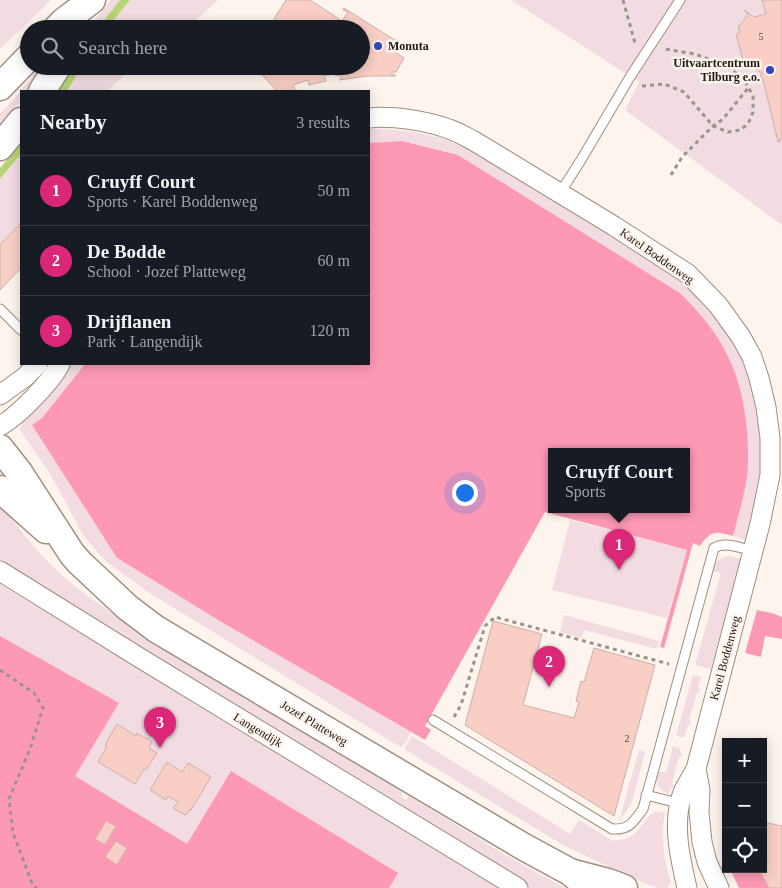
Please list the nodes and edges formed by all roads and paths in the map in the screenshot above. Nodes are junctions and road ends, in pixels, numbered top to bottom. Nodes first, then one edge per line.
1 (93, 0) edge
2 (623, 0) edge
3 (680, 0) edge
4 (65, 20) edge
5 (87, 20) edge
6 (650, 46) junction
7 (641, 60) junction
8 (20, 66) edge
9 (52, 75) edge
10 (0, 87) edge
11 (748, 87) junction
12 (43, 90) edge
13 (621, 92) junction
14 (370, 118) edge
15 (20, 122) edge
16 (713, 126) junction
17 (0, 147) edge
18 (671, 175) dead end
19 (560, 193) junction
20 (0, 309) edge
21 (20, 329) edge
22 (37, 365) edge
23 (58, 365) edge
24 (0, 395) edge
25 (0, 426) edge
26 (0, 448) edge
27 (0, 489) edge
28 (753, 551) junction
29 (72, 554) junction
30 (0, 571) edge
31 (682, 667) junction
32 (0, 670) edge
33 (433, 720) dead end
34 (447, 729) junction
35 (646, 795) junction
36 (689, 805) junction
37 (579, 880) edge
38 (32, 887) edge
39 (37, 888) edge
40 (518, 888) edge
41 (624, 888) edge
42 (687, 888) edge
43 (718, 888) edge

1 - 4 street
1 - 5 street
2 - 7 path
3 - 6 lane
6 - 7 lane
6 - 11 path
7 - 13 lane
8 - 10 street
9 - 12 street
11 - 16 path
11 - 16 path
13 - 16 path
13 - 19 lane
14 - 19 street, Karel Boddenweg
15 - 17 street
16 - 18 path
19 - 28 street, Karel Boddenweg
20 - 21 lane
22 - 24 street
23 - 25 street
26 - 29 street, Jozef Platteweg
27 - 29 street, Jozef Platteweg
28 - 31 lane
28 - 36 street, Karel Boddenweg
29 - 37 street, Jozef Platteweg
30 - 40 street, Langendijk
31 - 34 path
31 - 35 lane
32 - 38 path
33 - 34 lane
34 - 35 lane
35 - 36 lane
36 - 42 street, Karel Boddenweg
36 - 43 street, Karel Boddenweg
37 - 41 street, Jozef Platteweg
38 - 39 path

